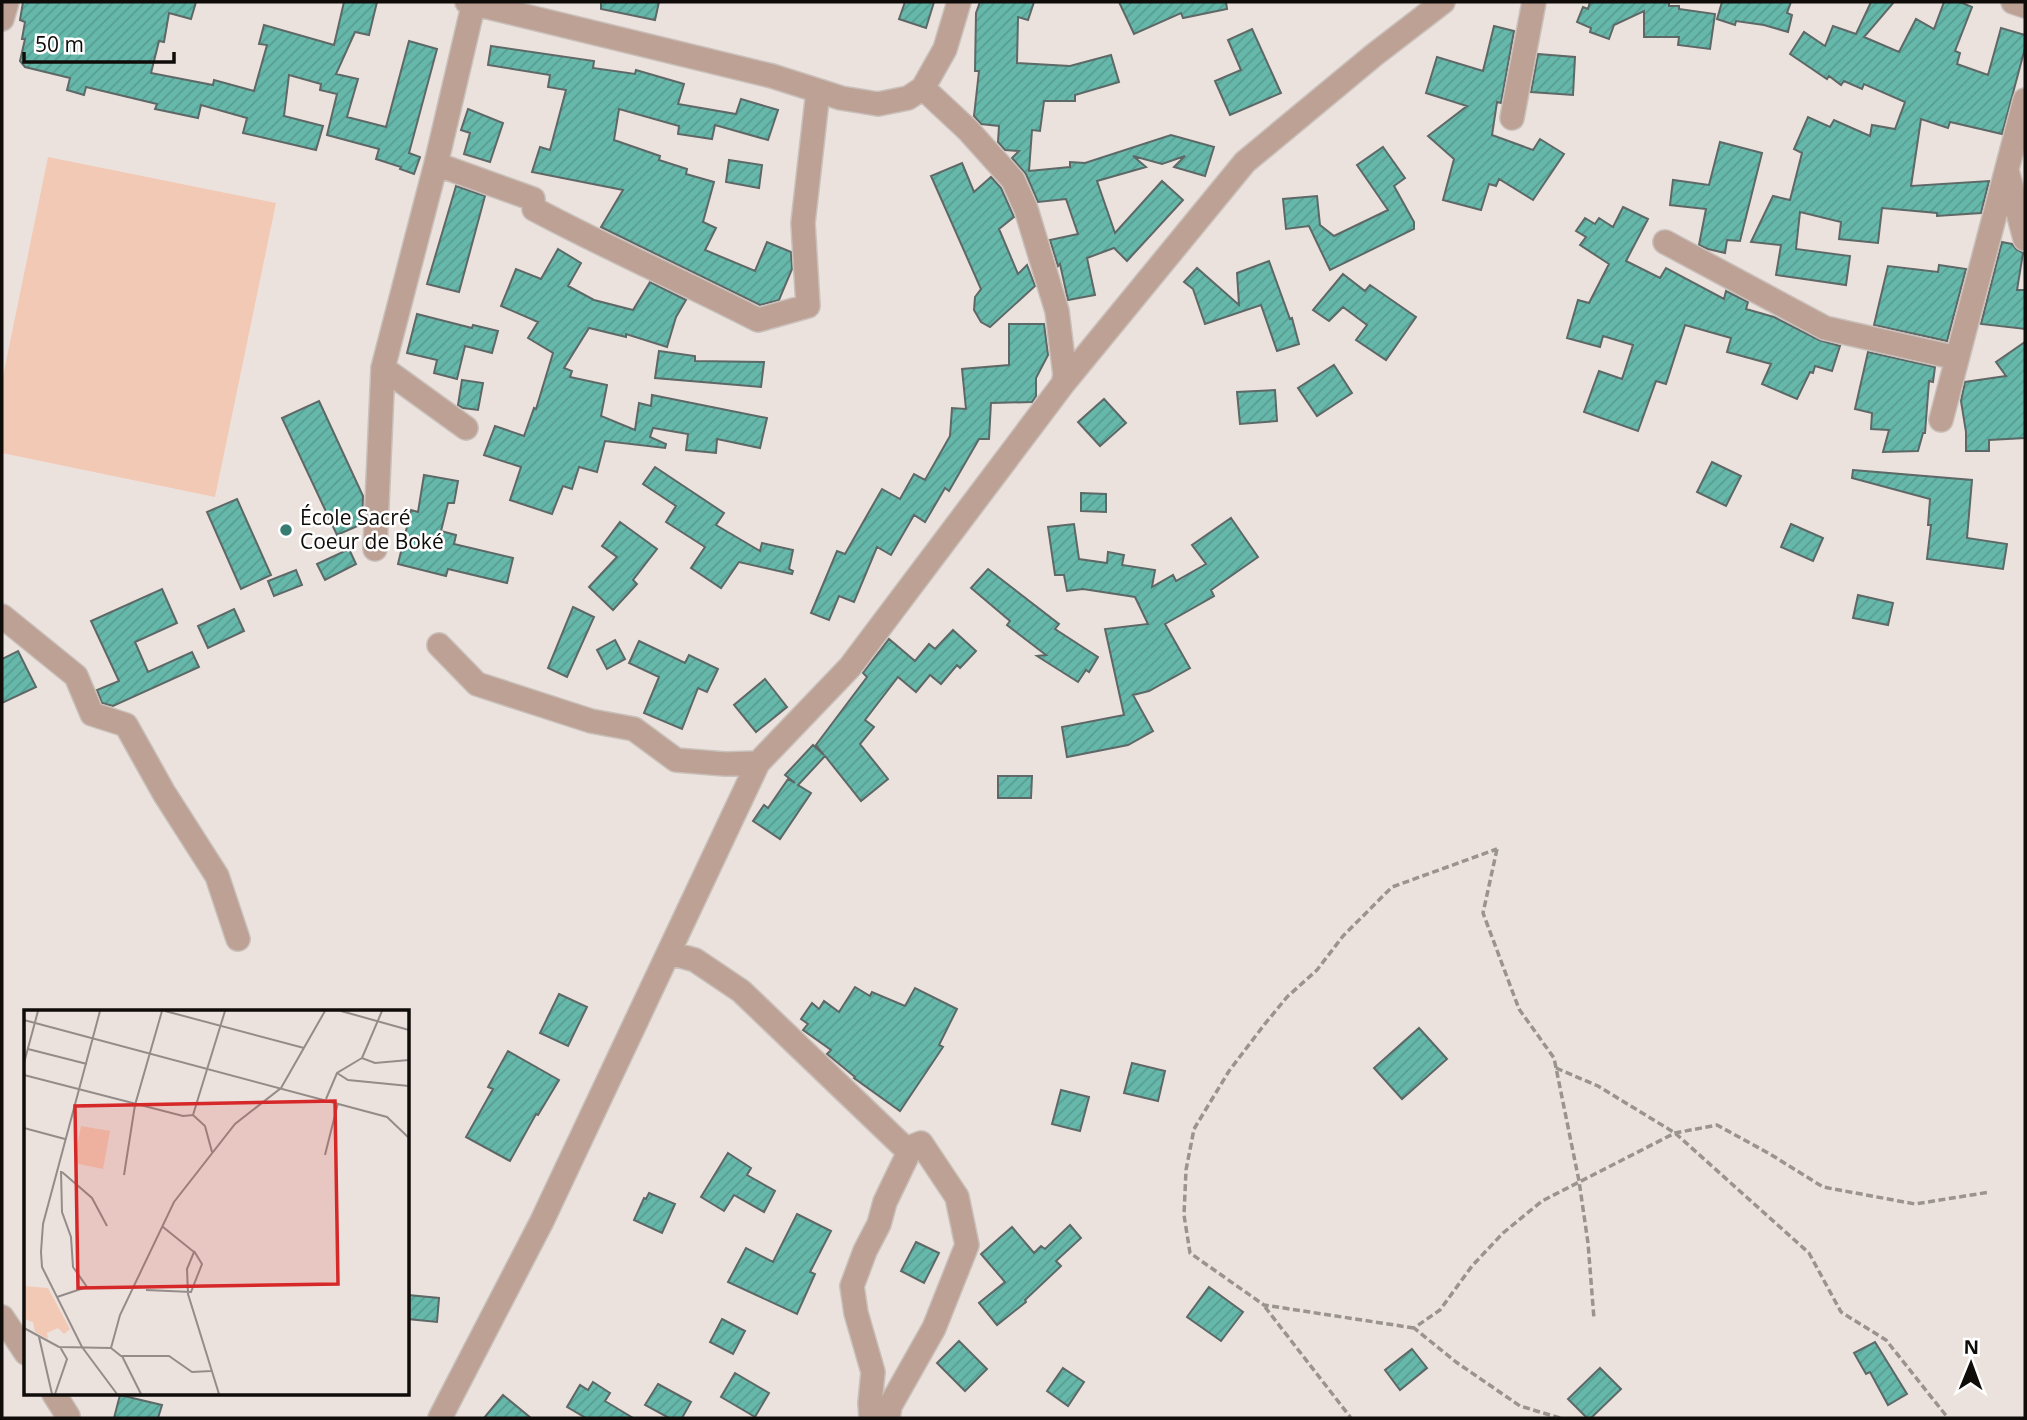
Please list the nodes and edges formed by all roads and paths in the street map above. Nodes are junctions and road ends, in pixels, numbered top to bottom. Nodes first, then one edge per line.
1 (7, 2) edge
2 (471, 2) edge
3 (959, 2) edge
4 (1443, 2) edge
5 (1534, 2) edge
6 (2012, 2) edge
7 (2025, 6) edge
8 (2, 19) edge
9 (923, 88) junction
10 (818, 91) junction
11 (2025, 100) edge
12 (1512, 118) dead end
13 (436, 164) junction
14 (2007, 171) junction
15 (2025, 239) edge
16 (1665, 242) dead end
17 (1957, 358) junction
18 (383, 368) junction
19 (1063, 384) junction
20 (1941, 420) dead end
21 (466, 428) dead end
22 (375, 549) dead end
23 (2, 616) edge
24 (439, 645) dead end
25 (758, 763) junction
26 (239, 939) dead end
27 (670, 953) junction
28 (1556, 1068) junction
29 (1675, 1133) junction
30 (909, 1153) junction
31 (1579, 1181) junction
32 (1990, 1192) dead end
33 (1264, 1305) junction
34 (2, 1317) edge
35 (1594, 1319) dead end
36 (1414, 1328) junction
37 (24, 1350) edge
38 (55, 1396) edge
39 (67, 1418) edge
40 (440, 1418) edge
41 (871, 1418) edge
42 (888, 1418) edge
43 (1351, 1418) edge
44 (1560, 1418) edge
45 (1948, 1418) edge

1 - 8 street
2 - 10 street
2 - 13 street
3 - 9 street
4 - 19 street
5 - 12 street
6 - 7 street
9 - 10 street
9 - 19 street
10 - 13 street
11 - 14 street
13 - 18 street
14 - 15 street
14 - 17 street
16 - 17 street
17 - 20 street
18 - 21 street
18 - 22 street
19 - 25 street
23 - 26 street
24 - 25 street
25 - 27 street
27 - 30 street
27 - 40 street
28 - 29 path
28 - 31 path
28 - 33 path
29 - 31 path
29 - 32 path
29 - 45 path
30 - 41 street
30 - 42 street
31 - 35 path
31 - 36 path
33 - 36 path
33 - 43 path
34 - 37 street
36 - 44 path
38 - 39 street

